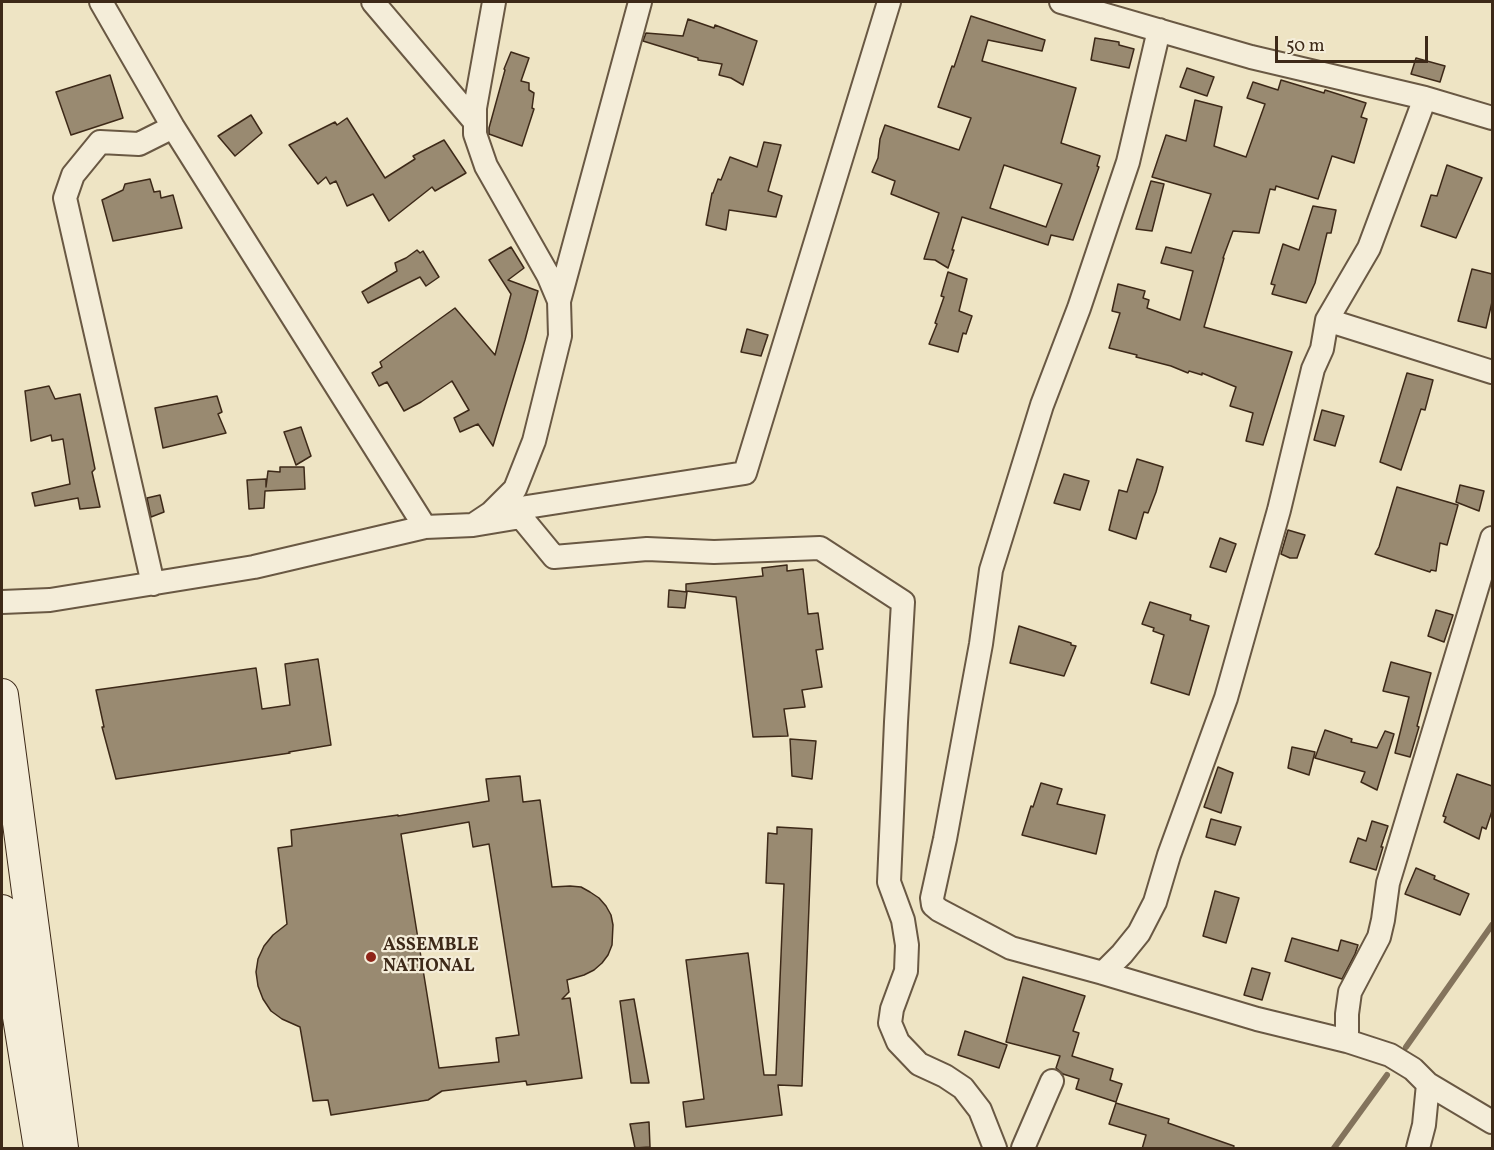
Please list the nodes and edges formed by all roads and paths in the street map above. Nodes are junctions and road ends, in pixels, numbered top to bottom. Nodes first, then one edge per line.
1 (101, 2) edge
2 (373, 2) edge
3 (494, 2) edge
4 (640, 2) edge
5 (889, 2) edge
6 (1060, 2) edge
7 (1159, 30) junction
8 (1425, 98) junction
9 (1492, 118) edge
10 (475, 122) junction
11 (173, 128) junction
12 (559, 301) junction
13 (1327, 320) junction
14 (1492, 372) edge
15 (482, 519) junction
16 (425, 527) junction
17 (1492, 538) edge
18 (153, 584) junction
19 (2, 602) edge
20 (2, 695) edge
21 (2, 911) edge
22 (1103, 973) junction
23 (1347, 1041) junction
24 (1052, 1081) dead end
25 (1428, 1084) junction
26 (1492, 1122) edge
27 (40, 1149) edge
28 (62, 1149) edge
29 (995, 1149) edge
30 (1023, 1149) edge
31 (1418, 1149) edge

1 - 11 street
2 - 10 street
3 - 10 street
4 - 12 street
5 - 15 street
6 - 7 street
7 - 8 street
7 - 22 street
8 - 9 street
8 - 13 street
10 - 12 street
11 - 16 street
11 - 18 street
12 - 15 street
13 - 14 street
13 - 22 street
15 - 16 street
15 - 29 street
16 - 18 street
17 - 23 street
18 - 19 street
20 - 28 main road
21 - 27 main road
22 - 23 street
23 - 25 street
24 - 30 street
25 - 26 street
25 - 31 street

